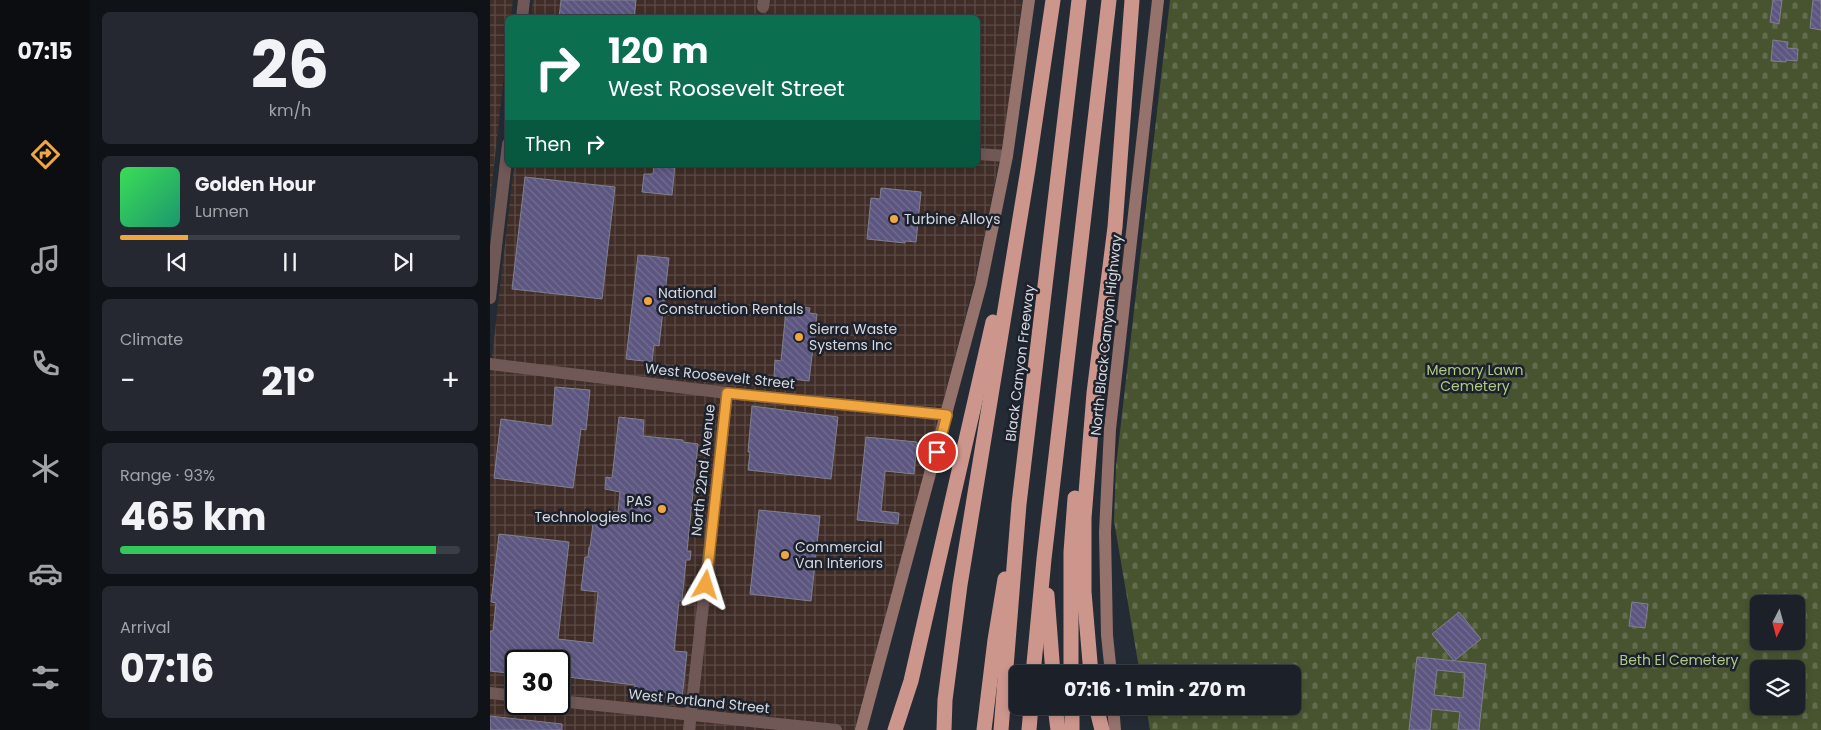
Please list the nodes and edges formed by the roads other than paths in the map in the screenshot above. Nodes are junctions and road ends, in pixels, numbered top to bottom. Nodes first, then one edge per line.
1 (524, 0) edge
2 (1030, 0) edge
3 (1053, 0) edge
4 (1079, 0) edge
5 (1109, 0) edge
6 (1132, 0) edge
7 (1158, 0) edge
8 (522, 15) edge
9 (980, 154) edge
10 (1008, 156) junction
11 (505, 167) edge
12 (1013, 256) junction
13 (490, 298) edge
14 (490, 364) edge
15 (727, 393) junction
16 (947, 415) junction
17 (1082, 480) junction
18 (1019, 504) junction
19 (1044, 559) junction
20 (1034, 665) edge
21 (1052, 665) edge
22 (1071, 665) edge
23 (1091, 665) edge
24 (1110, 665) edge
25 (490, 693) edge
26 (505, 695) edge
27 (570, 702) edge
28 (1030, 715) edge
29 (1056, 715) edge
30 (1072, 715) edge
31 (1098, 715) edge
32 (1114, 715) edge
33 (691, 716) junction
34 (689, 730) edge
35 (836, 730) edge
36 (861, 730) edge
37 (896, 730) edge
38 (944, 730) edge
39 (984, 730) edge
40 (1001, 730) edge
41 (1029, 730) edge
42 (1058, 730) edge
43 (1072, 730) edge
44 (1102, 730) edge
45 (1115, 730) edge

1 - 8 street
2 - 10 main road
3 - 12 highway
4 - 18 highway, Black Canyon Freeway
5 - 19 highway
6 - 17 highway
7 - 24 main road, North Black Canyon Highway
9 - 10 street
10 - 16 main road
11 - 13 street
12 - 37 highway
12 - 38 highway
14 - 15 street, West Roosevelt Street
15 - 16 street, West Roosevelt Street
15 - 33 street, North 22nd Avenue
16 - 36 main road
17 - 22 highway
17 - 23 highway
18 - 39 highway
18 - 40 highway, Black Canyon Freeway
19 - 20 highway
19 - 21 highway
25 - 26 street
27 - 33 street, West Portland Street
28 - 41 highway
29 - 42 highway
30 - 43 highway
31 - 44 highway
32 - 45 main road
33 - 34 street, North 22nd Avenue
33 - 35 street, West Portland Street

